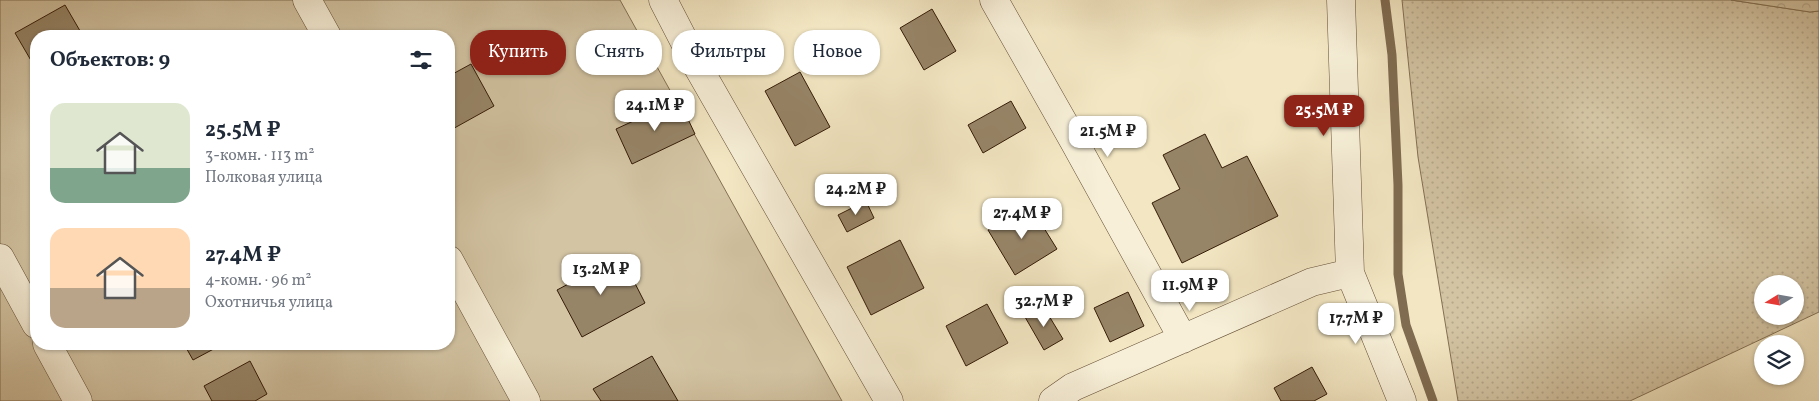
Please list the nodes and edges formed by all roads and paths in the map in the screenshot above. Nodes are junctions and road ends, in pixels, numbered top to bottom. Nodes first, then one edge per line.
1 (307, 0) edge
2 (663, 0) edge
3 (994, 0) edge
4 (1341, 0) edge
5 (324, 30) edge
6 (0, 258) edge
7 (455, 271) edge
8 (1350, 272) junction
9 (30, 313) edge
10 (1183, 339) junction
11 (50, 350) edge
12 (78, 401) edge
13 (526, 401) edge
14 (889, 401) edge
15 (1053, 401) edge
16 (1402, 401) edge

1 - 5 street
2 - 14 street
3 - 10 street
4 - 8 street
6 - 9 street
7 - 13 street
8 - 10 street
8 - 16 street
10 - 15 street
11 - 12 street

